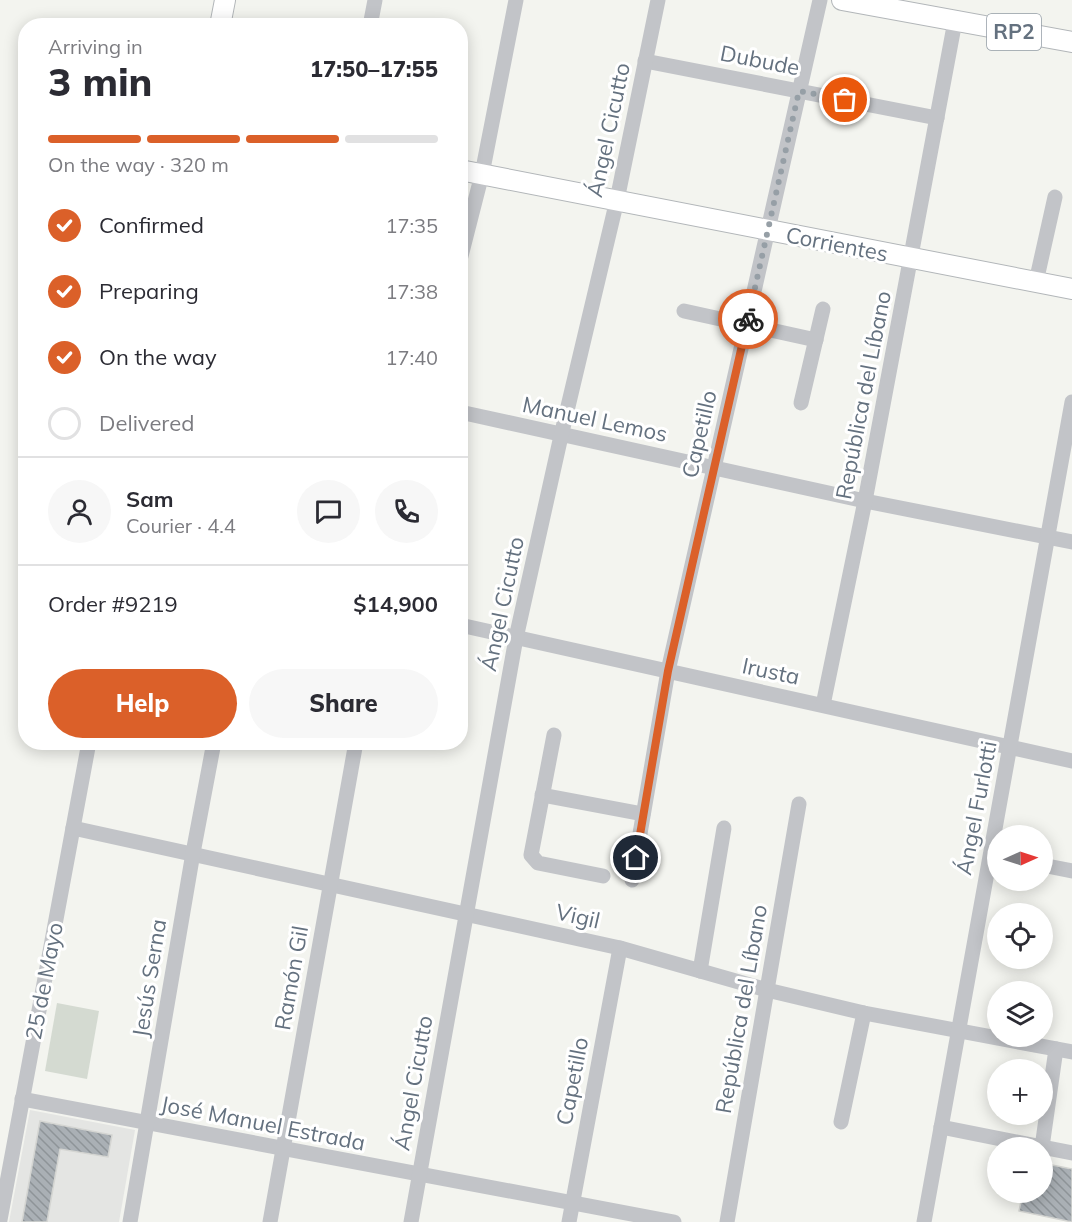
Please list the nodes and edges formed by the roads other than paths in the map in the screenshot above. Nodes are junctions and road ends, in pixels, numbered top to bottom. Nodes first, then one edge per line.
1 (225, 0) edge
2 (375, 0) edge
3 (516, 0) edge
4 (658, 0) edge
5 (820, 0) edge
6 (842, 0) edge
7 (222, 18) edge
8 (371, 18) edge
9 (955, 21) junction
10 (1072, 42) edge
11 (645, 61) junction
12 (799, 91) junction
13 (937, 118) junction
14 (468, 171) edge
15 (482, 174) junction
16 (1055, 197) dead end
17 (617, 200) junction
18 (468, 229) edge
19 (768, 231) junction
20 (912, 259) junction
21 (1036, 282) junction
22 (1072, 289) edge
23 (824, 309) dead end
24 (684, 311) dead end
25 (747, 325) junction
26 (816, 340) junction
27 (1072, 402) edge
28 (801, 403) dead end
29 (468, 414) edge
30 (561, 436) junction
31 (714, 469) junction
32 (865, 501) junction
33 (1048, 538) junction
34 (1072, 542) edge
35 (468, 627) edge
36 (516, 638) junction
37 (668, 671) junction
38 (823, 705) junction
39 (554, 735) dead end
40 (1010, 748) junction
41 (88, 750) edge
42 (212, 750) edge
43 (355, 750) edge
44 (1072, 761) edge
45 (542, 795) junction
46 (799, 804) dead end
47 (643, 814) junction
48 (998, 825) edge
49 (73, 828) junction
50 (724, 828) dead end
51 (193, 853) junction
52 (1053, 867) edge
53 (1072, 871) edge
54 (603, 876) dead end
55 (632, 880) dead end
56 (330, 884) junction
57 (987, 889) edge
58 (465, 914) junction
59 (620, 948) junction
60 (699, 970) junction
61 (767, 990) junction
62 (864, 1013) junction
63 (958, 1032) junction
64 (1056, 1049) junction
65 (1072, 1052) edge
66 (22, 1099) junction
67 (841, 1122) dead end
68 (148, 1124) junction
69 (941, 1127) junction
70 (992, 1137) edge
71 (1043, 1137) edge
72 (1053, 1149) edge
73 (283, 1150) junction
74 (1072, 1153) edge
75 (419, 1175) junction
76 (573, 1203) junction
77 (0, 1220) edge
78 (130, 1222) edge
79 (270, 1222) edge
80 (411, 1222) edge
81 (569, 1222) edge
82 (674, 1222) edge
83 (727, 1222) edge
84 (924, 1222) edge

1 - 7 main road
2 - 8 street
3 - 15 street
4 - 11 street, Ángel Cicutto
5 - 12 street, Capetillo
6 - 9 main road, RP2
9 - 10 main road, RP2
9 - 13 street, República del Líbano
11 - 12 street, Dubude
11 - 17 street, Ángel Cicutto
12 - 13 street, Dubude
12 - 19 street, Capetillo
13 - 20 street, República del Líbano
14 - 15 main road, Corrientes
15 - 17 main road, Corrientes
15 - 18 street
16 - 21 street
17 - 19 main road, Corrientes
17 - 30 street, Ángel Cicutto
19 - 20 main road, Corrientes
19 - 25 street, Capetillo
20 - 21 main road, Corrientes
20 - 32 street, República del Líbano
21 - 22 main road, Corrientes
23 - 26 street
24 - 25 street
25 - 26 street
25 - 31 street, Capetillo
26 - 28 street
27 - 33 street, Ángel Furlotti
29 - 30 street, Manuel Lemos
30 - 31 street, Manuel Lemos
30 - 36 street, Ángel Cicutto
31 - 32 street, Manuel Lemos
31 - 37 street, Capetillo
32 - 33 street, Manuel Lemos
32 - 38 street, República del Líbano
33 - 34 street, Manuel Lemos
33 - 40 street, Ángel Furlotti
35 - 36 street, Irusta
36 - 37 street, Irusta
36 - 58 street, Ángel Cicutto
37 - 38 street, Irusta
37 - 47 street, Capetillo
38 - 40 street, Irusta
39 - 45 street
40 - 44 street, Irusta
40 - 48 street, Ángel Furlotti
41 - 49 street, 25 de Mayo
42 - 51 street, Jesús Serna
43 - 56 street, Ramón Gil
45 - 47 street
45 - 54 street
46 - 61 street, República del Líbano
47 - 55 street, Capetillo
49 - 51 street, Vigil
49 - 66 street, 25 de Mayo
50 - 60 street
51 - 56 street, Vigil
51 - 68 street, Jesús Serna
52 - 53 street
56 - 58 street, Vigil
56 - 73 street, Ramón Gil
57 - 63 street, Ángel Furlotti
58 - 59 street, Vigil
58 - 75 street, Ángel Cicutto
59 - 60 street, Vigil
59 - 76 street, Capetillo
60 - 61 street, Vigil
61 - 62 street, Vigil
61 - 83 street, República del Líbano
62 - 63 street, Vigil
62 - 67 street
63 - 64 street, Vigil
63 - 69 street, Ángel Furlotti
64 - 65 street, Vigil
64 - 71 street
66 - 68 street, José Manuel Estrada
66 - 77 street, 25 de Mayo
68 - 73 street, José Manuel Estrada
68 - 78 street, Jesús Serna
69 - 70 street
69 - 84 street, Ángel Furlotti
72 - 74 street
73 - 75 street, José Manuel Estrada
73 - 79 street, Ramón Gil
75 - 76 street, José Manuel Estrada
75 - 80 street, Ángel Cicutto
76 - 81 street, Capetillo
76 - 82 street, José Manuel Estrada

